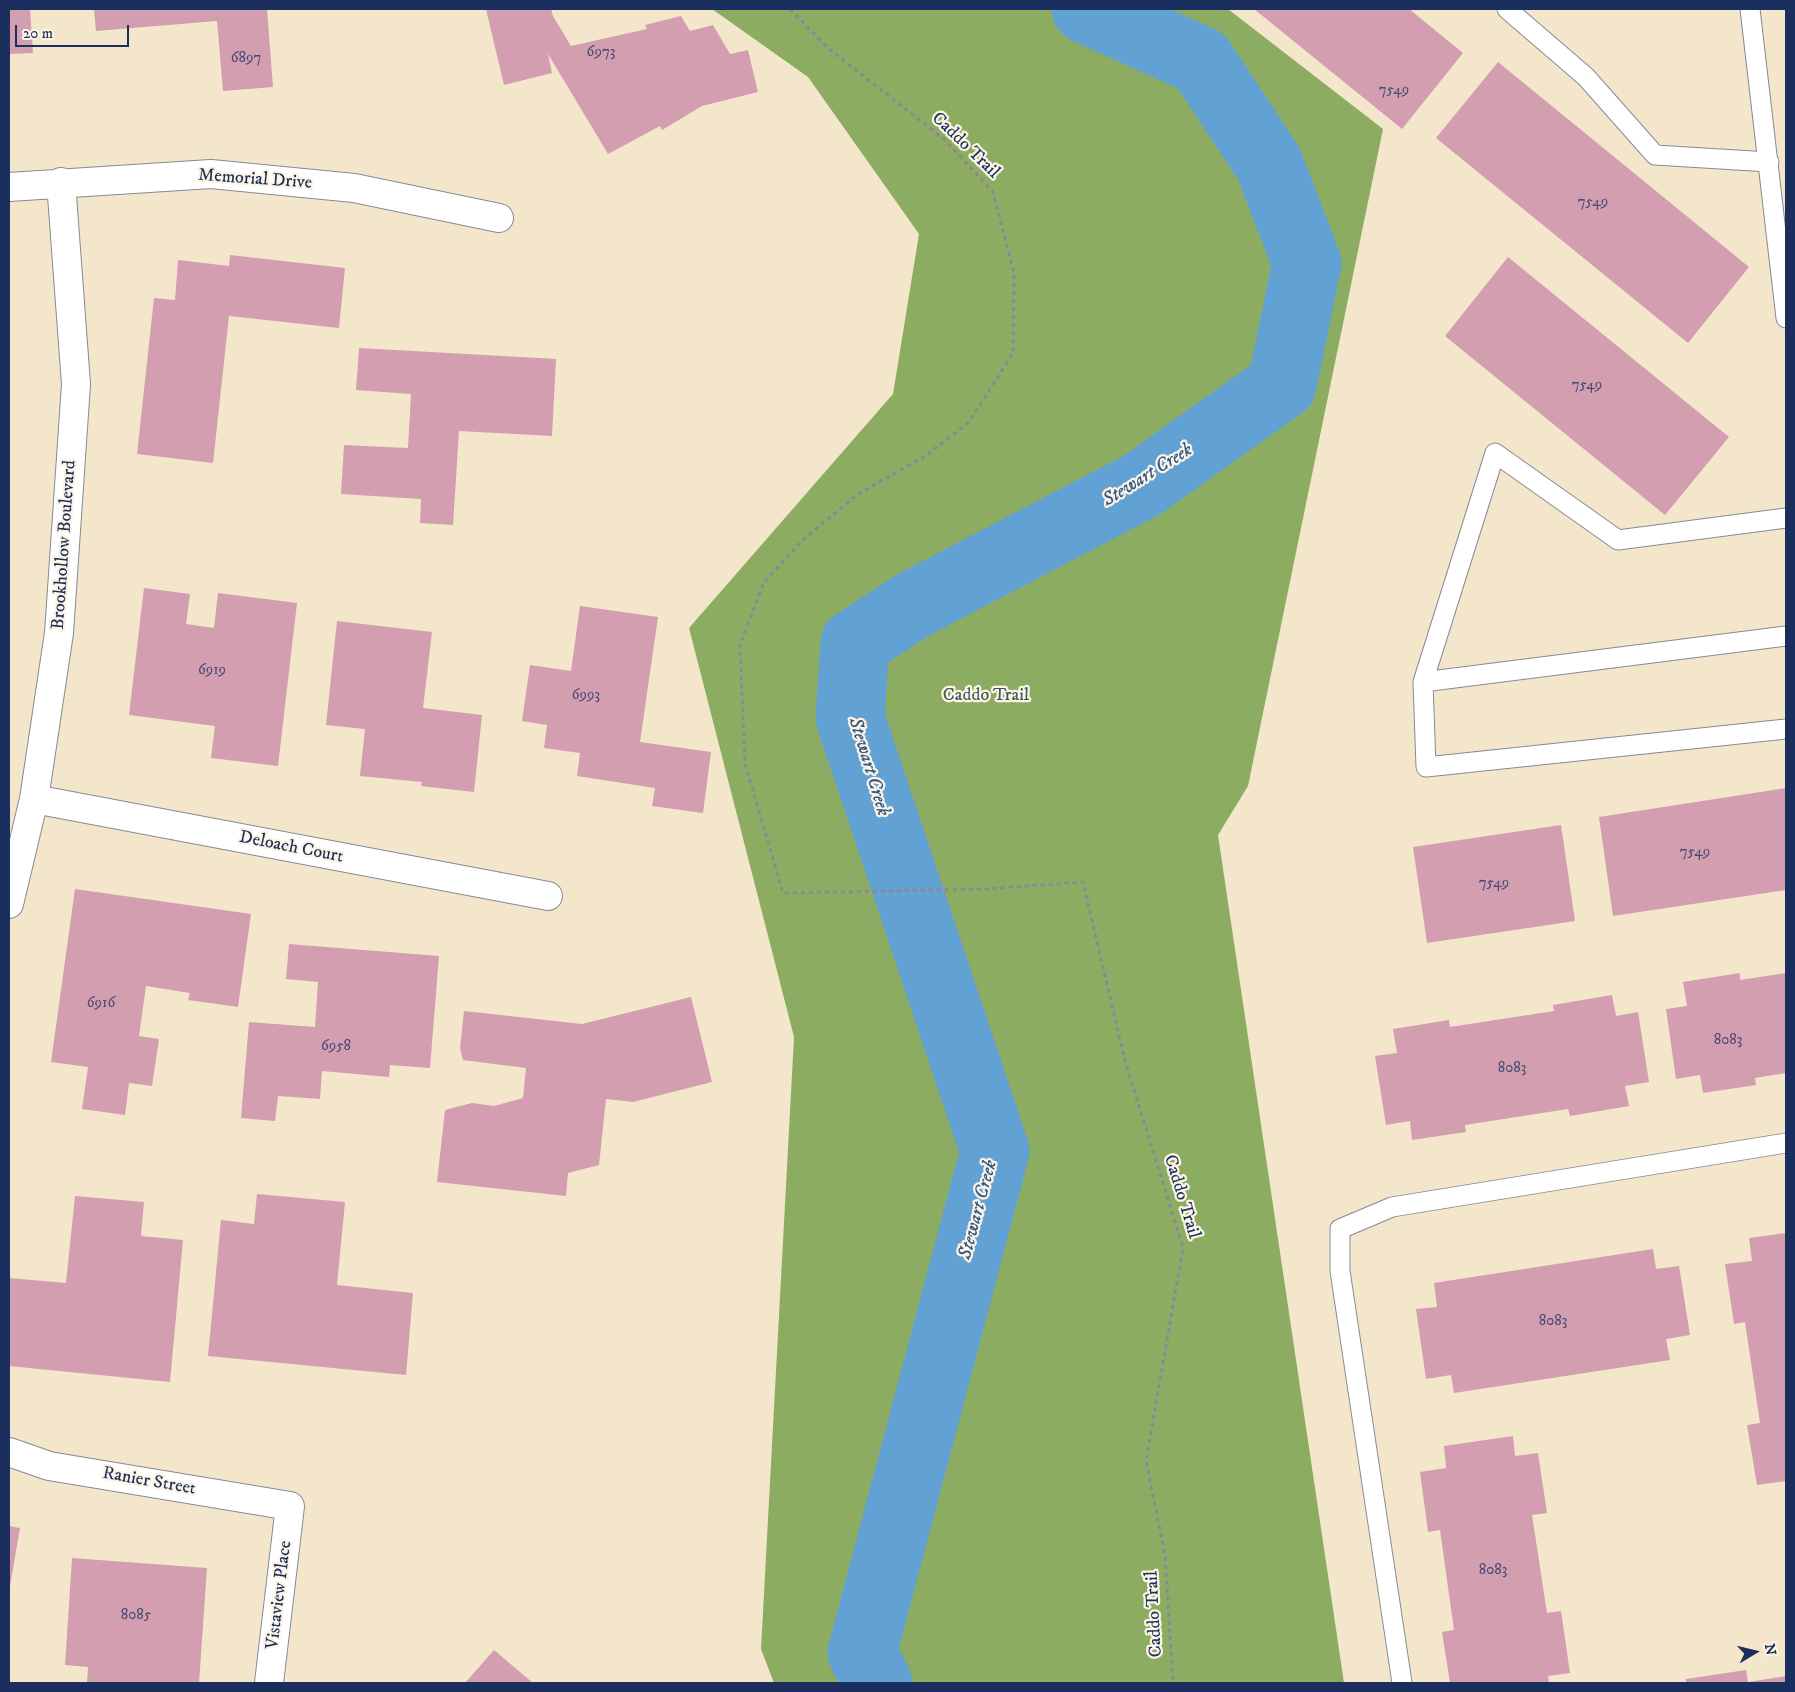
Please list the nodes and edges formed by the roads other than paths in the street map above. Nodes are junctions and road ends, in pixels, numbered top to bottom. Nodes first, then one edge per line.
1 (1507, 9) edge
2 (1750, 9) edge
3 (1768, 162) junction
4 (61, 182) junction
5 (9, 187) edge
6 (499, 218) dead end
7 (1786, 318) edge
8 (1786, 518) edge
9 (1786, 636) edge
10 (1423, 682) junction
11 (1786, 729) edge
12 (34, 799) junction
13 (548, 896) dead end
14 (9, 904) edge
15 (1786, 1143) edge
16 (9, 1452) edge
17 (290, 1506) joint
18 (269, 1683) edge
19 (1402, 1683) edge

1 - 3 lane
2 - 3 lane
3 - 7 lane
4 - 5 street, Memorial Drive
4 - 6 street, Memorial Drive
4 - 12 street, Brookhollow Boulevard
8 - 10 lane
9 - 10 lane
10 - 11 lane
12 - 13 street, Deloach Court
12 - 14 street, Brookhollow Boulevard
15 - 19 lane
16 - 17 street, Ranier Street
17 - 18 street, Vistaview Place

